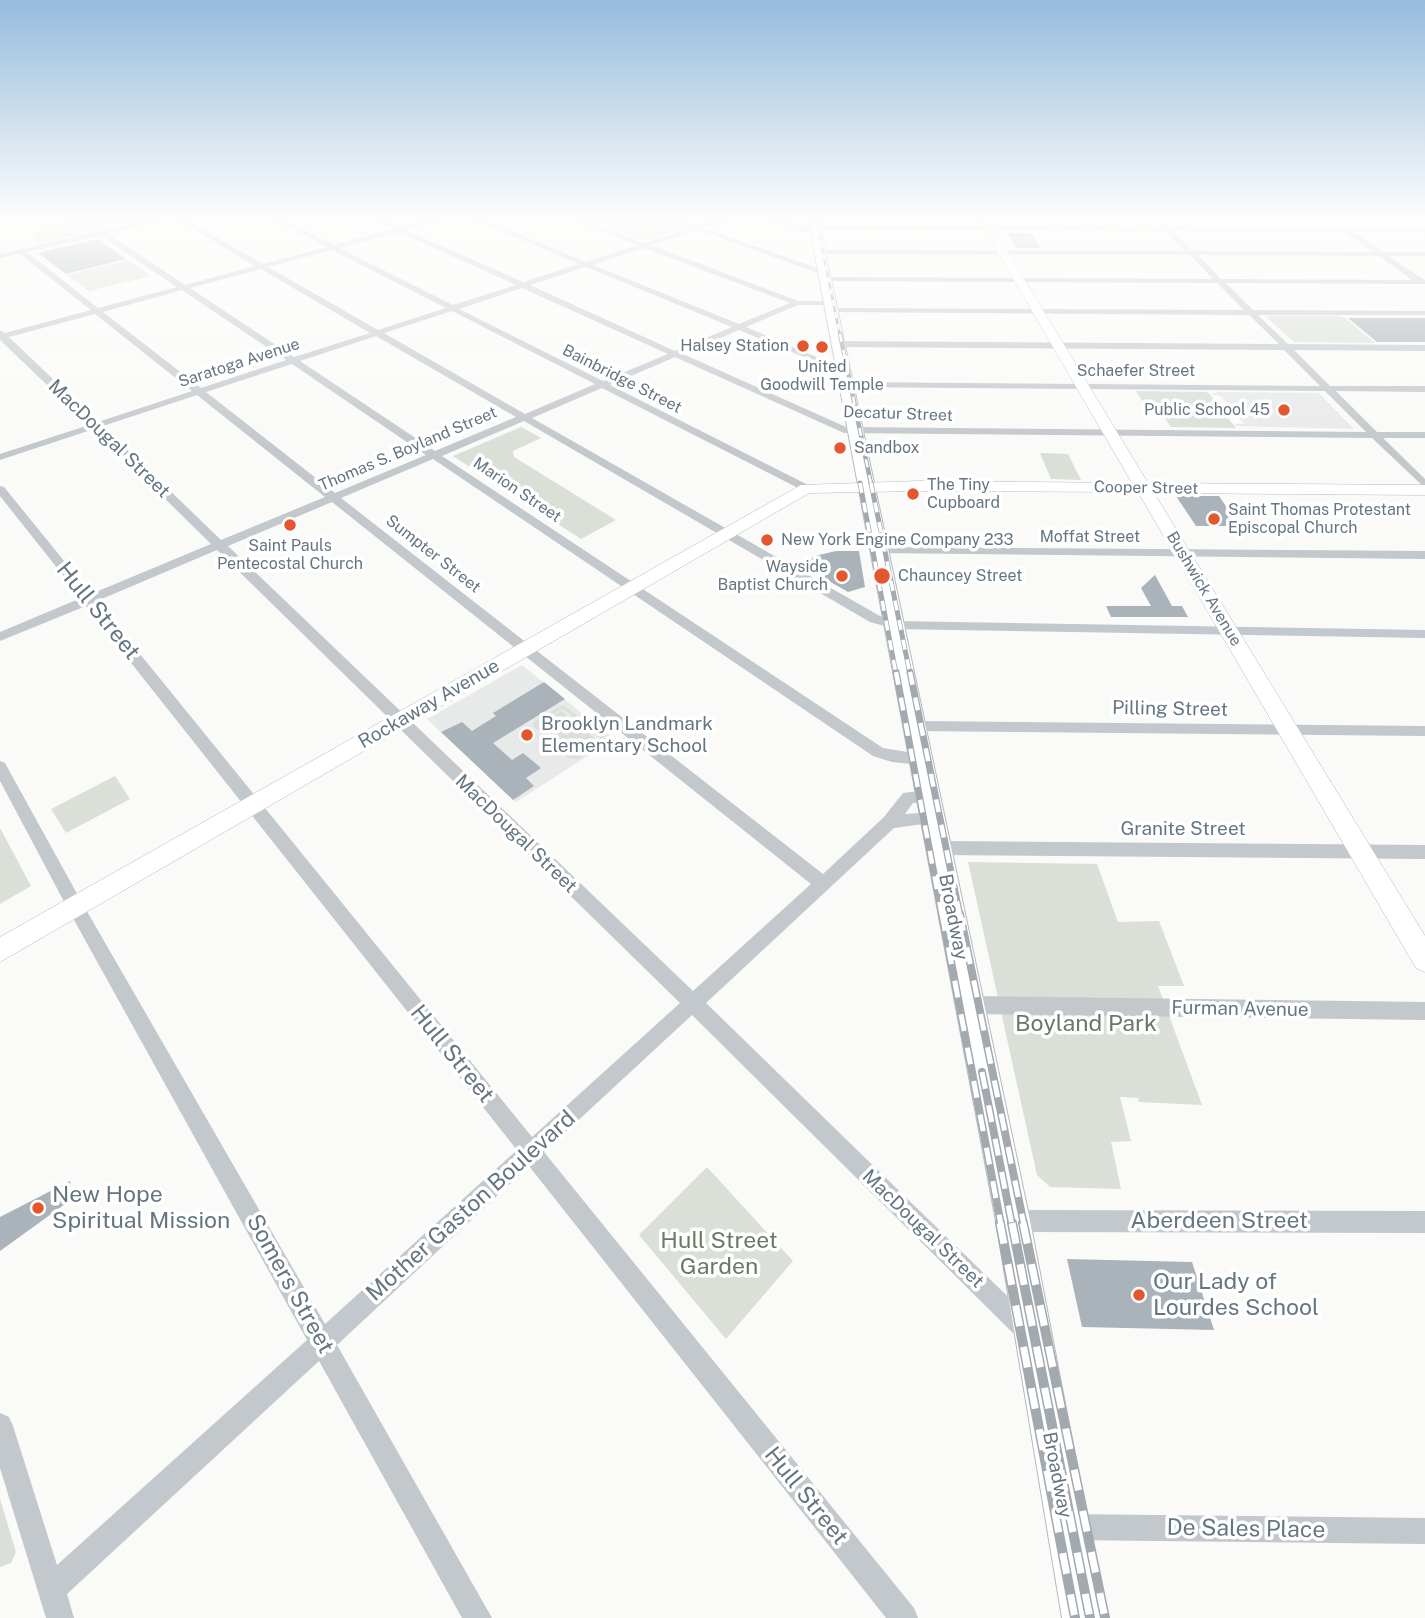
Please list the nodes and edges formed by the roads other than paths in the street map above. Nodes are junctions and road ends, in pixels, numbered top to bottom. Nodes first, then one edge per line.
1 (76, 294) edge
2 (163, 294) edge
3 (192, 294) edge
4 (307, 294) edge
5 (423, 294) edge
6 (498, 294) edge
7 (539, 294) edge
8 (656, 294) edge
9 (772, 294) edge
10 (828, 294) edge
11 (1027, 294) edge
12 (1232, 294) edge
13 (797, 303) junction
14 (831, 306) junction
15 (452, 308) junction
16 (98, 311) junction
17 (1037, 311) junction
18 (1251, 312) junction
19 (1425, 313) edge
20 (740, 328) junction
21 (376, 333) junction
22 (1, 335) edge
23 (838, 344) junction
24 (1058, 346) junction
25 (1286, 347) junction
26 (1425, 348) edge
27 (674, 355) junction
28 (292, 361) junction
29 (845, 378) junction
30 (603, 385) junction
31 (1082, 386) junction
32 (1327, 388) junction
33 (1425, 388) edge
34 (199, 391) junction
35 (523, 418) junction
36 (96, 425) junction
37 (854, 432) junction
38 (1110, 433) junction
39 (1375, 435) junction
40 (1425, 435) edge
41 (434, 455) junction
42 (0, 457) edge
43 (867, 487) junction
44 (1425, 487) edge
45 (806, 488) junction
46 (1143, 488) junction
47 (0, 489) edge
48 (334, 497) junction
49 (725, 535) junction
50 (218, 545) junction
51 (881, 551) junction
52 (1182, 553) junction
53 (1425, 555) edge
54 (632, 588) junction
55 (88, 599) junction
56 (895, 625) junction
57 (1229, 632) junction
58 (1425, 634) edge
59 (0, 637) edge
60 (525, 649) junction
61 (399, 721) junction
62 (915, 726) junction
63 (1287, 729) junction
64 (1425, 731) edge
65 (921, 759) junction
66 (0, 767) edge
67 (253, 805) junction
68 (931, 807) junction
69 (890, 822) junction
70 (940, 848) junction
71 (1360, 852) junction
72 (1425, 852) edge
73 (823, 884) junction
74 (75, 906) junction
75 (0, 950) edge
76 (1425, 960) edge
77 (693, 1003) junction
78 (970, 1005) junction
79 (1425, 1011) edge
80 (531, 1152) junction
81 (1013, 1221) junction
82 (1425, 1222) edge
83 (1032, 1336) junction
84 (323, 1342) junction
85 (0, 1426) edge
86 (1067, 1527) junction
87 (1425, 1531) edge
88 (52, 1589) junction
89 (60, 1618) edge
90 (478, 1618) edge
91 (904, 1618) edge
92 (1084, 1618) edge

1 - 16 street, Sumpter Street
2 - 16 street
3 - 28 street, Marion Street
4 - 21 street
5 - 15 street, Bainbridge Street
6 - 15 street, Saratoga Avenue
7 - 27 street, Decatur Street
8 - 20 street
9 - 13 street
10 - 14 main road, Broadway
11 - 17 main road, Bushwick Avenue
12 - 18 street
13 - 14 street, Thomas S. Boyland Street
13 - 20 street, Thomas S. Boyland Street
14 - 17 street, Thomas S. Boyland Street
14 - 23 main road, Broadway
15 - 21 street, Saratoga Avenue
15 - 30 street, Bainbridge Street
16 - 22 street
16 - 34 street, Sumpter Street
17 - 18 street, Thomas S. Boyland Street
17 - 24 main road, Bushwick Avenue
18 - 19 street, Thomas S. Boyland Street
18 - 25 street
20 - 27 street, Thomas S. Boyland Street
20 - 29 street
21 - 28 street, Saratoga Avenue
21 - 35 street
22 - 36 street, MacDougal Street
23 - 24 street
23 - 29 main road, Broadway
24 - 25 street
24 - 31 main road, Bushwick Avenue
25 - 26 street
25 - 32 street
27 - 30 street, Thomas S. Boyland Street
27 - 37 street, Decatur Street
28 - 34 street, Saratoga Avenue
28 - 41 street, Marion Street
29 - 31 street, Schaefer Street
29 - 37 main road, Broadway
30 - 35 street, Thomas S. Boyland Street
30 - 45 street, Bainbridge Street
31 - 32 street, Schaefer Street
31 - 38 main road, Bushwick Avenue
32 - 33 street, Schaefer Street
32 - 39 street
34 - 36 street, Saratoga Avenue
34 - 48 street, Sumpter Street
35 - 41 street, Thomas S. Boyland Street
35 - 49 street
36 - 42 street, Saratoga Avenue
36 - 50 street, MacDougal Street
37 - 38 street, Decatur Street
37 - 43 main road, Broadway
38 - 39 street, Decatur Street
38 - 46 main road, Bushwick Avenue
39 - 40 street, Decatur Street
39 - 44 street
41 - 48 street, Thomas S. Boyland Street
41 - 54 street, Marion Street
43 - 45 main road, Rockaway Avenue
43 - 46 main road, Cooper Street
43 - 51 main road, Broadway
44 - 46 main road, Cooper Street
45 - 49 main road, Rockaway Avenue
46 - 52 main road, Bushwick Avenue
47 - 55 street, Hull Street
48 - 50 street, Thomas S. Boyland Street
48 - 60 street, Sumpter Street
49 - 54 main road, Rockaway Avenue
49 - 56 street
50 - 55 street, Thomas S. Boyland Street
50 - 61 street, MacDougal Street
51 - 52 street, Moffat Street
51 - 56 main road, Broadway
52 - 53 street, Moffat Street
52 - 57 main road, Bushwick Avenue
54 - 60 main road, Rockaway Avenue
54 - 65 street, Marion Street
55 - 59 street, Thomas S. Boyland Street
55 - 67 street, Hull Street
56 - 57 street
56 - 62 main road, Broadway
57 - 58 street
57 - 63 main road, Bushwick Avenue
60 - 61 main road, Rockaway Avenue
60 - 73 street, Sumpter Street
61 - 67 main road, Rockaway Avenue
61 - 77 street, MacDougal Street
62 - 63 street, Pilling Street
62 - 65 main road, Broadway
63 - 64 street, Pilling Street
63 - 71 main road, Bushwick Avenue
65 - 68 main road, Broadway
66 - 74 street, Somers Street
67 - 74 main road, Rockaway Avenue
67 - 80 street, Hull Street
68 - 69 street
68 - 69 street, Mother Gaston Boulevard
68 - 70 main road, Broadway
69 - 73 street, Mother Gaston Boulevard
70 - 71 street, Granite Street
70 - 78 main road, Broadway
71 - 72 street, Granite Street
71 - 76 main road, Bushwick Avenue
73 - 77 street, Mother Gaston Boulevard
74 - 75 main road, Rockaway Avenue
74 - 84 street, Somers Street
77 - 80 street, Mother Gaston Boulevard
77 - 83 street, MacDougal Street
78 - 79 street, Furman Avenue
78 - 81 main road, Broadway
80 - 84 street, Mother Gaston Boulevard
80 - 91 street, Hull Street
81 - 82 street, Aberdeen Street
81 - 83 main road, Broadway
83 - 86 main road, Broadway
84 - 88 street, Mother Gaston Boulevard
84 - 90 street, Somers Street
85 - 88 street
86 - 87 street, De Sales Place
86 - 92 main road, Broadway
88 - 89 street

